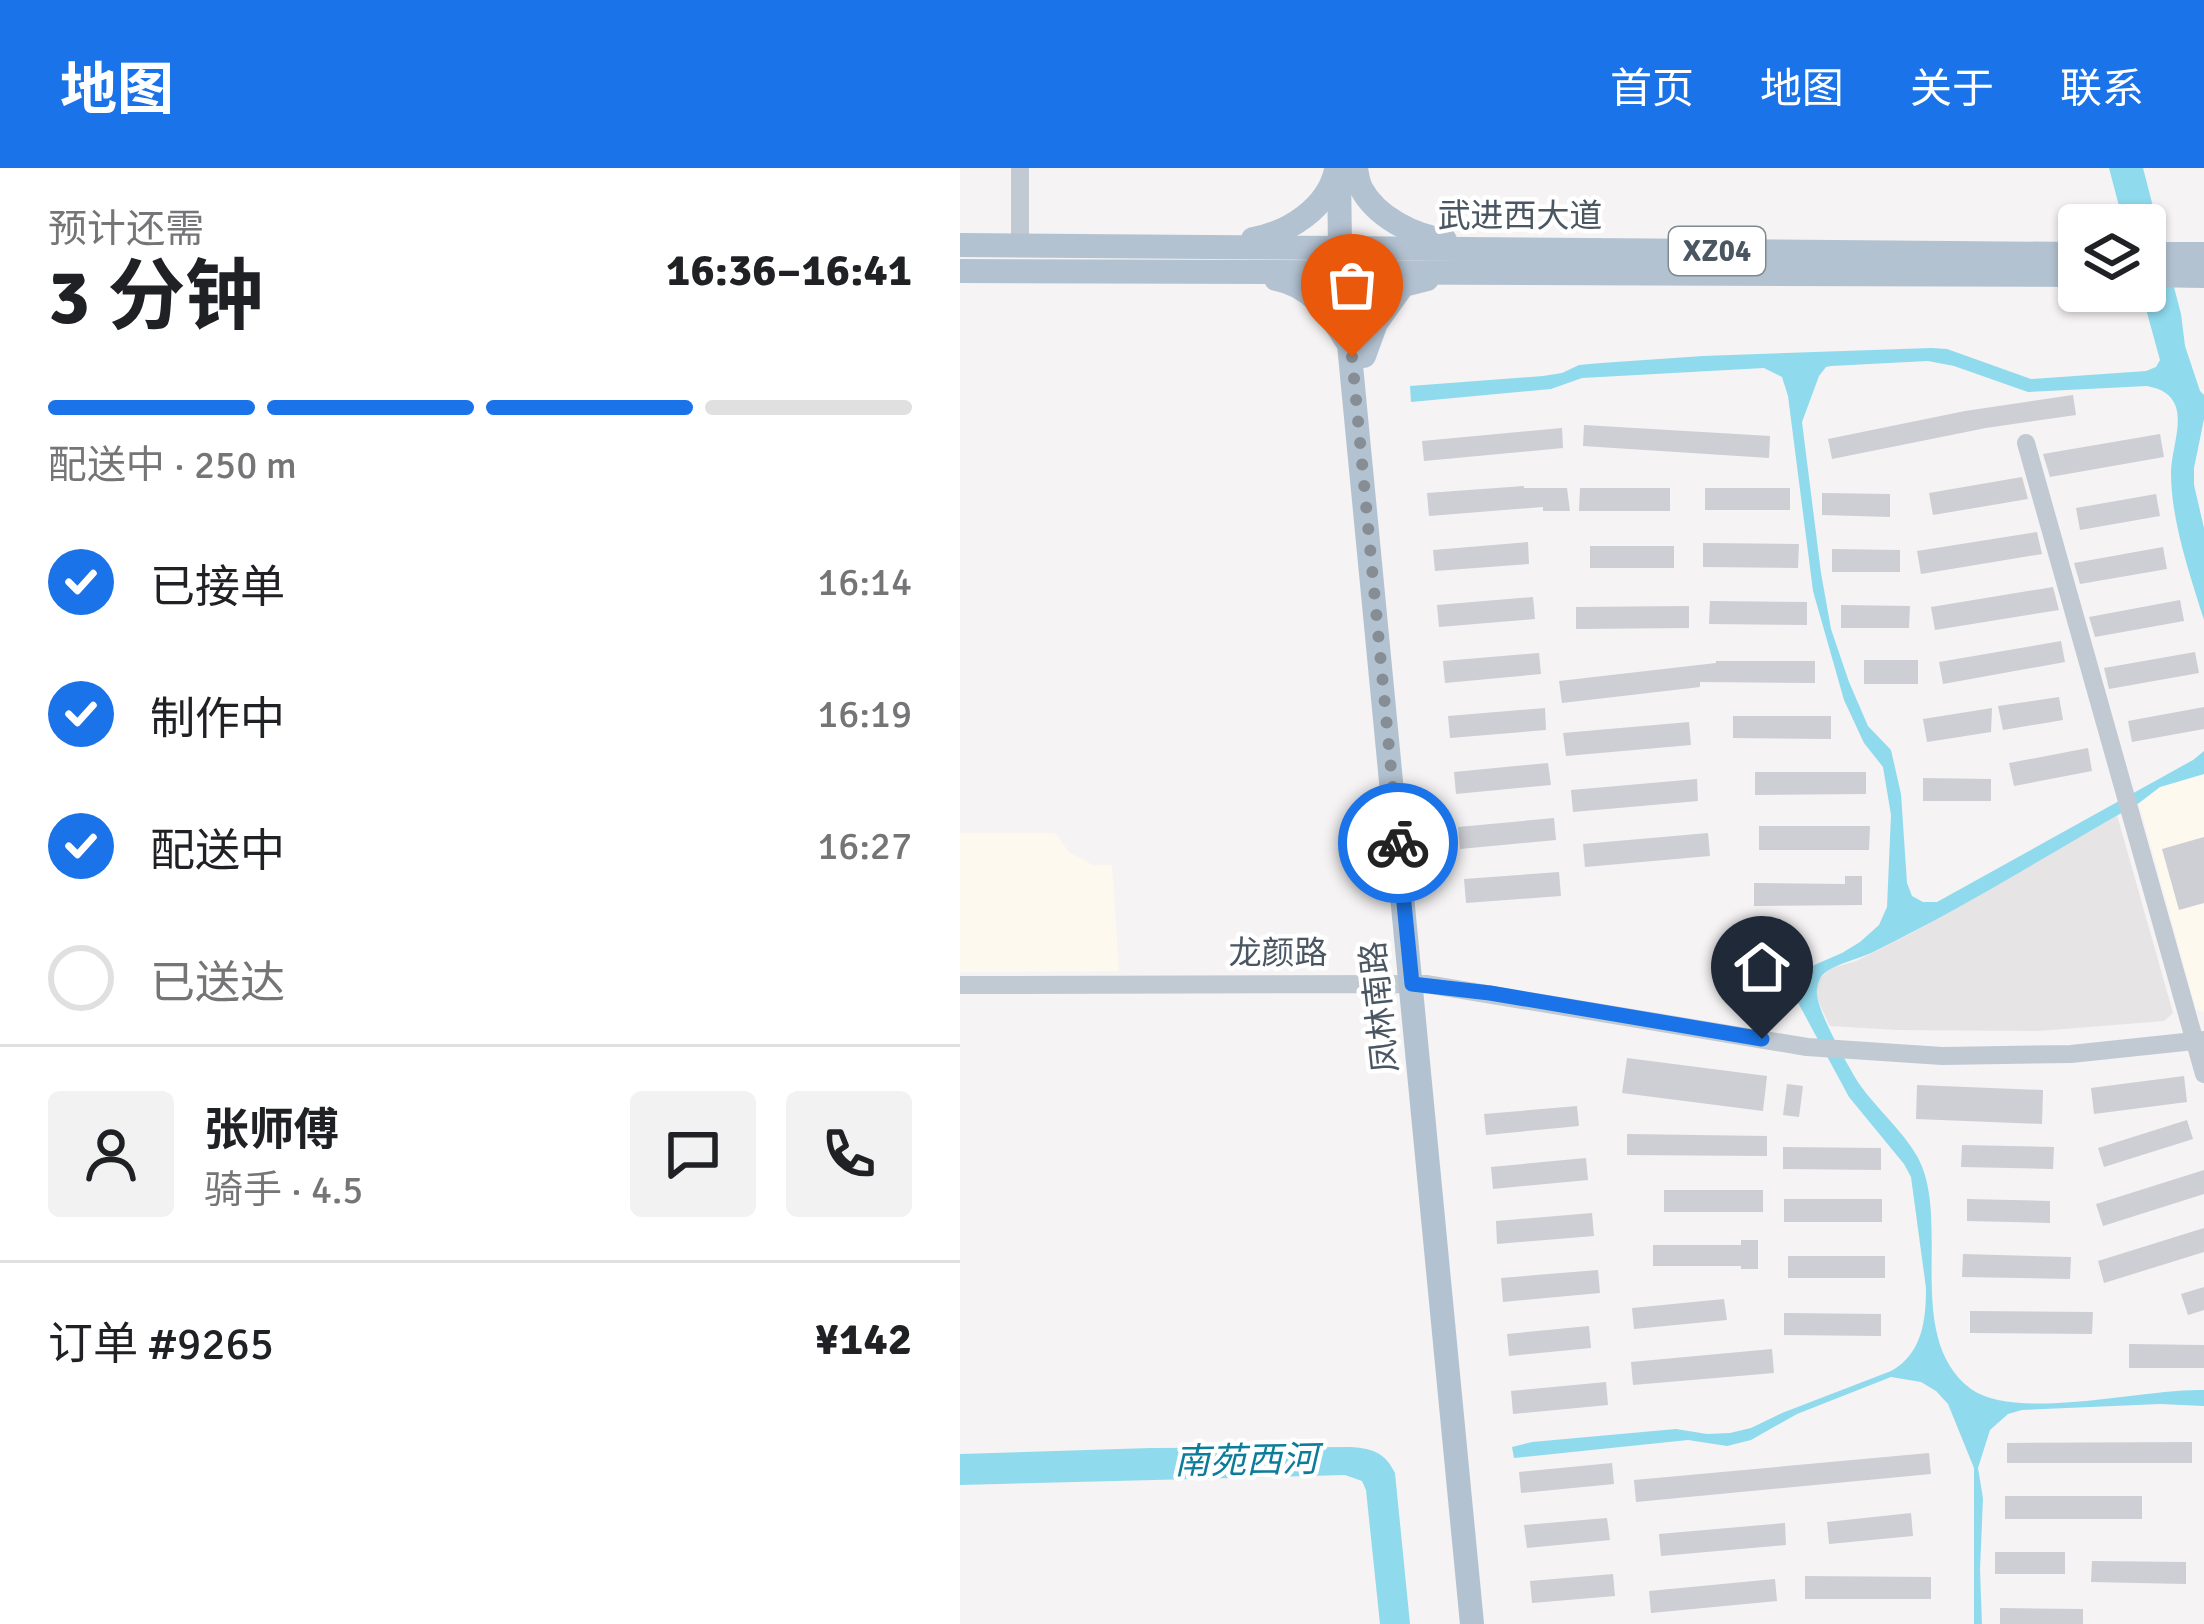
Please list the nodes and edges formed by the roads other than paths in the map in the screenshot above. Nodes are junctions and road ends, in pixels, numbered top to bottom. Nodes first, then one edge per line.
1 (1020, 168) edge
2 (1337, 168) edge
3 (1354, 168) edge
4 (960, 245) edge
5 (1020, 245) junction
6 (1199, 247) junction
7 (1519, 249) junction
8 (2058, 254) edge
9 (2204, 254) edge
10 (1349, 260) junction
11 (2166, 262) edge
12 (2175, 265) junction
13 (2166, 268) edge
14 (960, 271) edge
15 (1238, 272) junction
16 (1450, 274) junction
17 (2058, 275) edge
18 (2204, 276) edge
19 (1358, 357) junction
20 (2026, 443) dead end
21 (1419, 984) junction
22 (960, 985) edge
23 (2199, 1041) edge
24 (2204, 1074) edge
25 (1472, 1624) edge
26 (1486, 1624) edge

1 - 5 street
2 - 6 main road
2 - 10 main road, 凤林南路
3 - 7 main road
3 - 10 main road, 凤林南路
4 - 5 main road, 武进西大道 / XZ04
5 - 6 main road, 武进西大道 / XZ04
6 - 10 main road, 武进西大道 / XZ04
7 - 8 main road, 武进西大道 / XZ04
7 - 10 main road, 武进西大道 / XZ04
9 - 12 main road
10 - 15 main road, 武进西大道 / XZ04
10 - 16 main road, 武进西大道 / XZ04
10 - 19 main road, 凤林南路
11 - 12 main road
12 - 13 main road
12 - 18 main road
14 - 15 main road, 武进西大道 / XZ04
15 - 19 main road
16 - 17 main road, 武进西大道 / XZ04
16 - 19 main road
19 - 21 main road, 凤林南路
20 - 23 street
21 - 22 street, 龙颜路
21 - 23 street, 龙颜路
21 - 25 main road, 凤林南路
21 - 26 main road, 凤林南路
23 - 24 street

